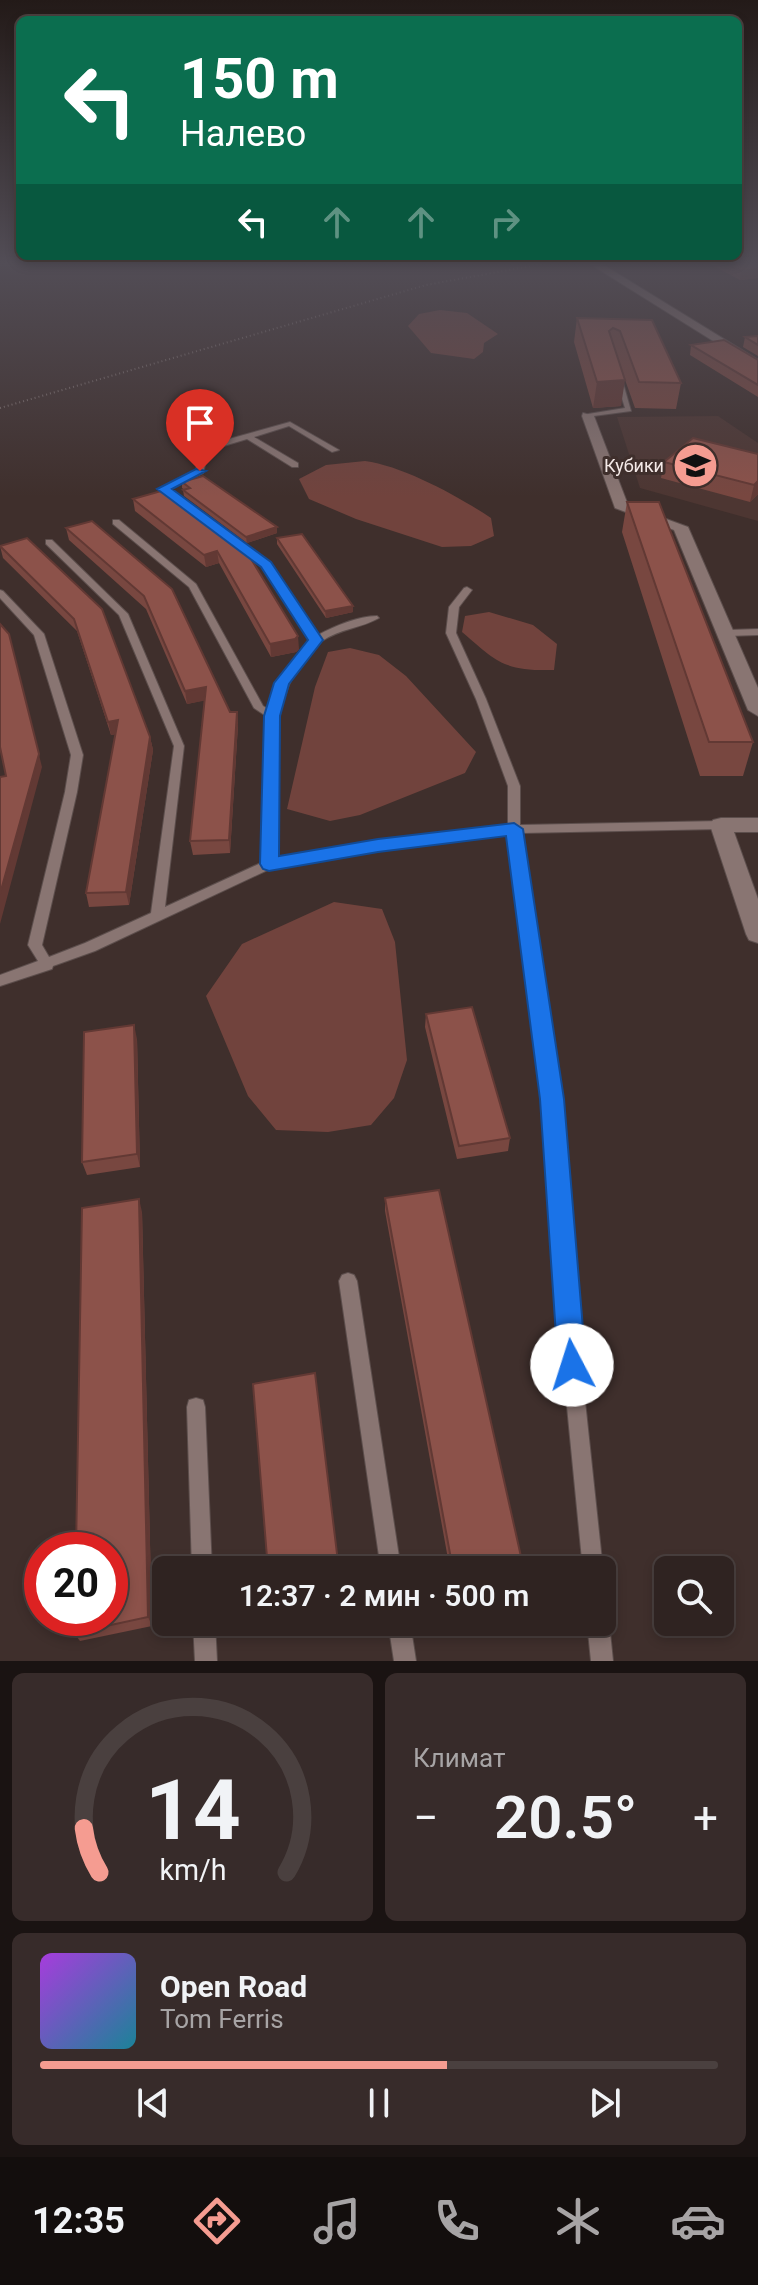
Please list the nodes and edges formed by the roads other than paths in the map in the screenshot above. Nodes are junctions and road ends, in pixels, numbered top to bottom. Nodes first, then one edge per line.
1 (720, 342) edge
2 (758, 365) edge
3 (615, 369) edge
4 (588, 416) joint
5 (248, 436) junction
6 (335, 450) dead end
7 (295, 465) dead end
8 (181, 502) edge
9 (116, 522) dead end
10 (230, 538) edge
11 (49, 542) dead end
12 (467, 590) dead end
13 (0, 593) edge
14 (374, 618) dead end
15 (758, 632) edge
16 (728, 633) junction
17 (316, 640) junction
18 (758, 710) edge
19 (272, 716) junction
20 (721, 825) junction
21 (758, 825) edge
22 (514, 829) junction
23 (269, 864) junction
24 (157, 916) junction
25 (758, 934) edge
26 (47, 965) junction
27 (0, 981) edge
28 (348, 1281) dead end
29 (196, 1407) dead end
30 (201, 1556) edge
31 (389, 1556) edge
32 (592, 1556) edge
33 (205, 1636) edge
34 (401, 1636) edge
35 (599, 1636) edge
36 (206, 1661) edge
37 (405, 1661) edge
38 (602, 1661) edge

1 - 2 street
3 - 4 lane
4 - 16 street
5 - 6 lane
5 - 7 lane
5 - 8 lane
9 - 19 lane
10 - 17 lane
11 - 24 lane
12 - 22 lane
13 - 26 lane
14 - 17 lane
15 - 16 lane
16 - 18 street
17 - 19 lane
19 - 23 lane
20 - 21 street
20 - 22 lane
20 - 25 street
22 - 23 lane
22 - 32 lane
23 - 24 lane
24 - 26 lane
26 - 27 lane
28 - 31 lane
29 - 30 lane
33 - 36 lane
34 - 37 lane
35 - 38 lane

